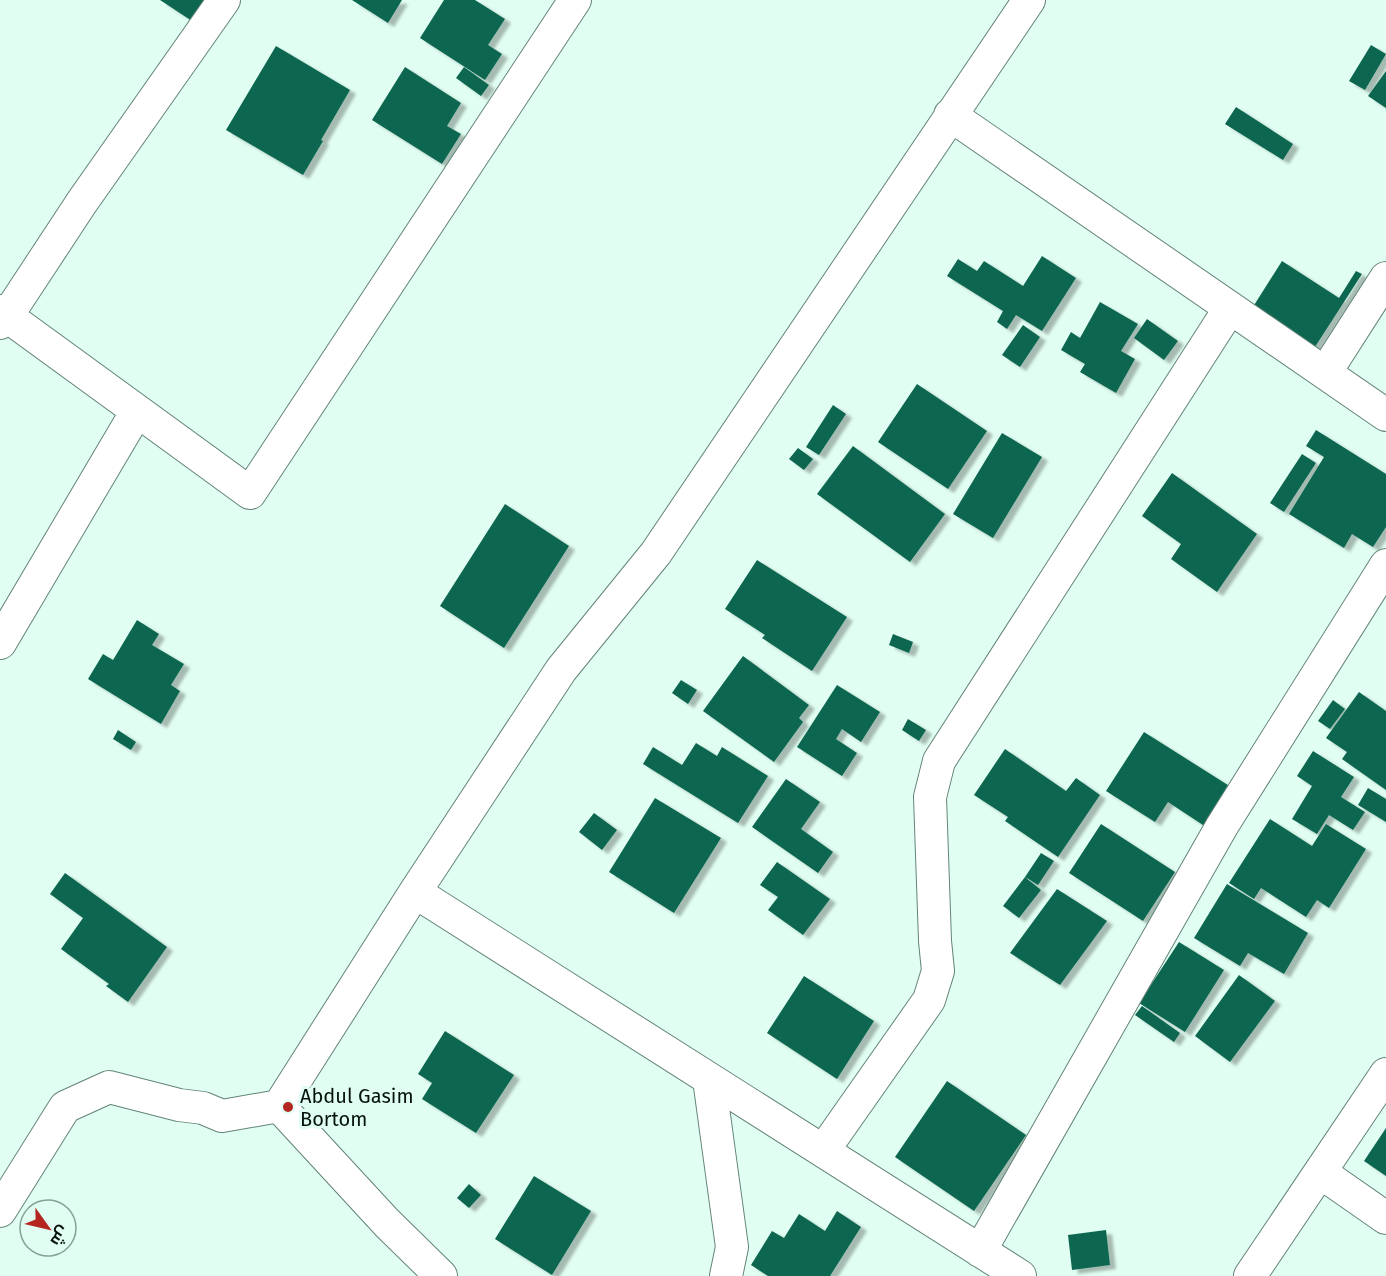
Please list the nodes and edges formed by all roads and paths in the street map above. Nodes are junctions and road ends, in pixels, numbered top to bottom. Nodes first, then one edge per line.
1 (225, 0) edge
2 (575, 0) edge
3 (1029, 0) edge
4 (950, 115) junction
5 (1386, 278) edge
6 (1230, 308) junction
7 (2, 317) edge
8 (1325, 373) junction
9 (137, 411) junction
10 (1386, 415) edge
11 (1386, 565) edge
12 (0, 644) edge
13 (415, 892) junction
14 (1386, 1074) edge
15 (709, 1079) junction
16 (279, 1106) junction
17 (823, 1151) junction
18 (1320, 1173) junction
19 (0, 1211) edge
20 (1386, 1218) edge
21 (980, 1251) junction
22 (441, 1276) edge
23 (726, 1276) edge
24 (1020, 1276) edge
25 (1250, 1276) edge

1 - 7 street
2 - 9 street
3 - 4 street
4 - 6 street
4 - 13 street
5 - 8 street
6 - 8 street
6 - 17 street
7 - 9 street
8 - 10 street
9 - 12 street
11 - 21 street
13 - 15 street
13 - 16 street
14 - 18 street
15 - 17 street
15 - 23 street
16 - 19 street
16 - 22 street
17 - 21 street
18 - 20 street
18 - 25 street
21 - 24 street

